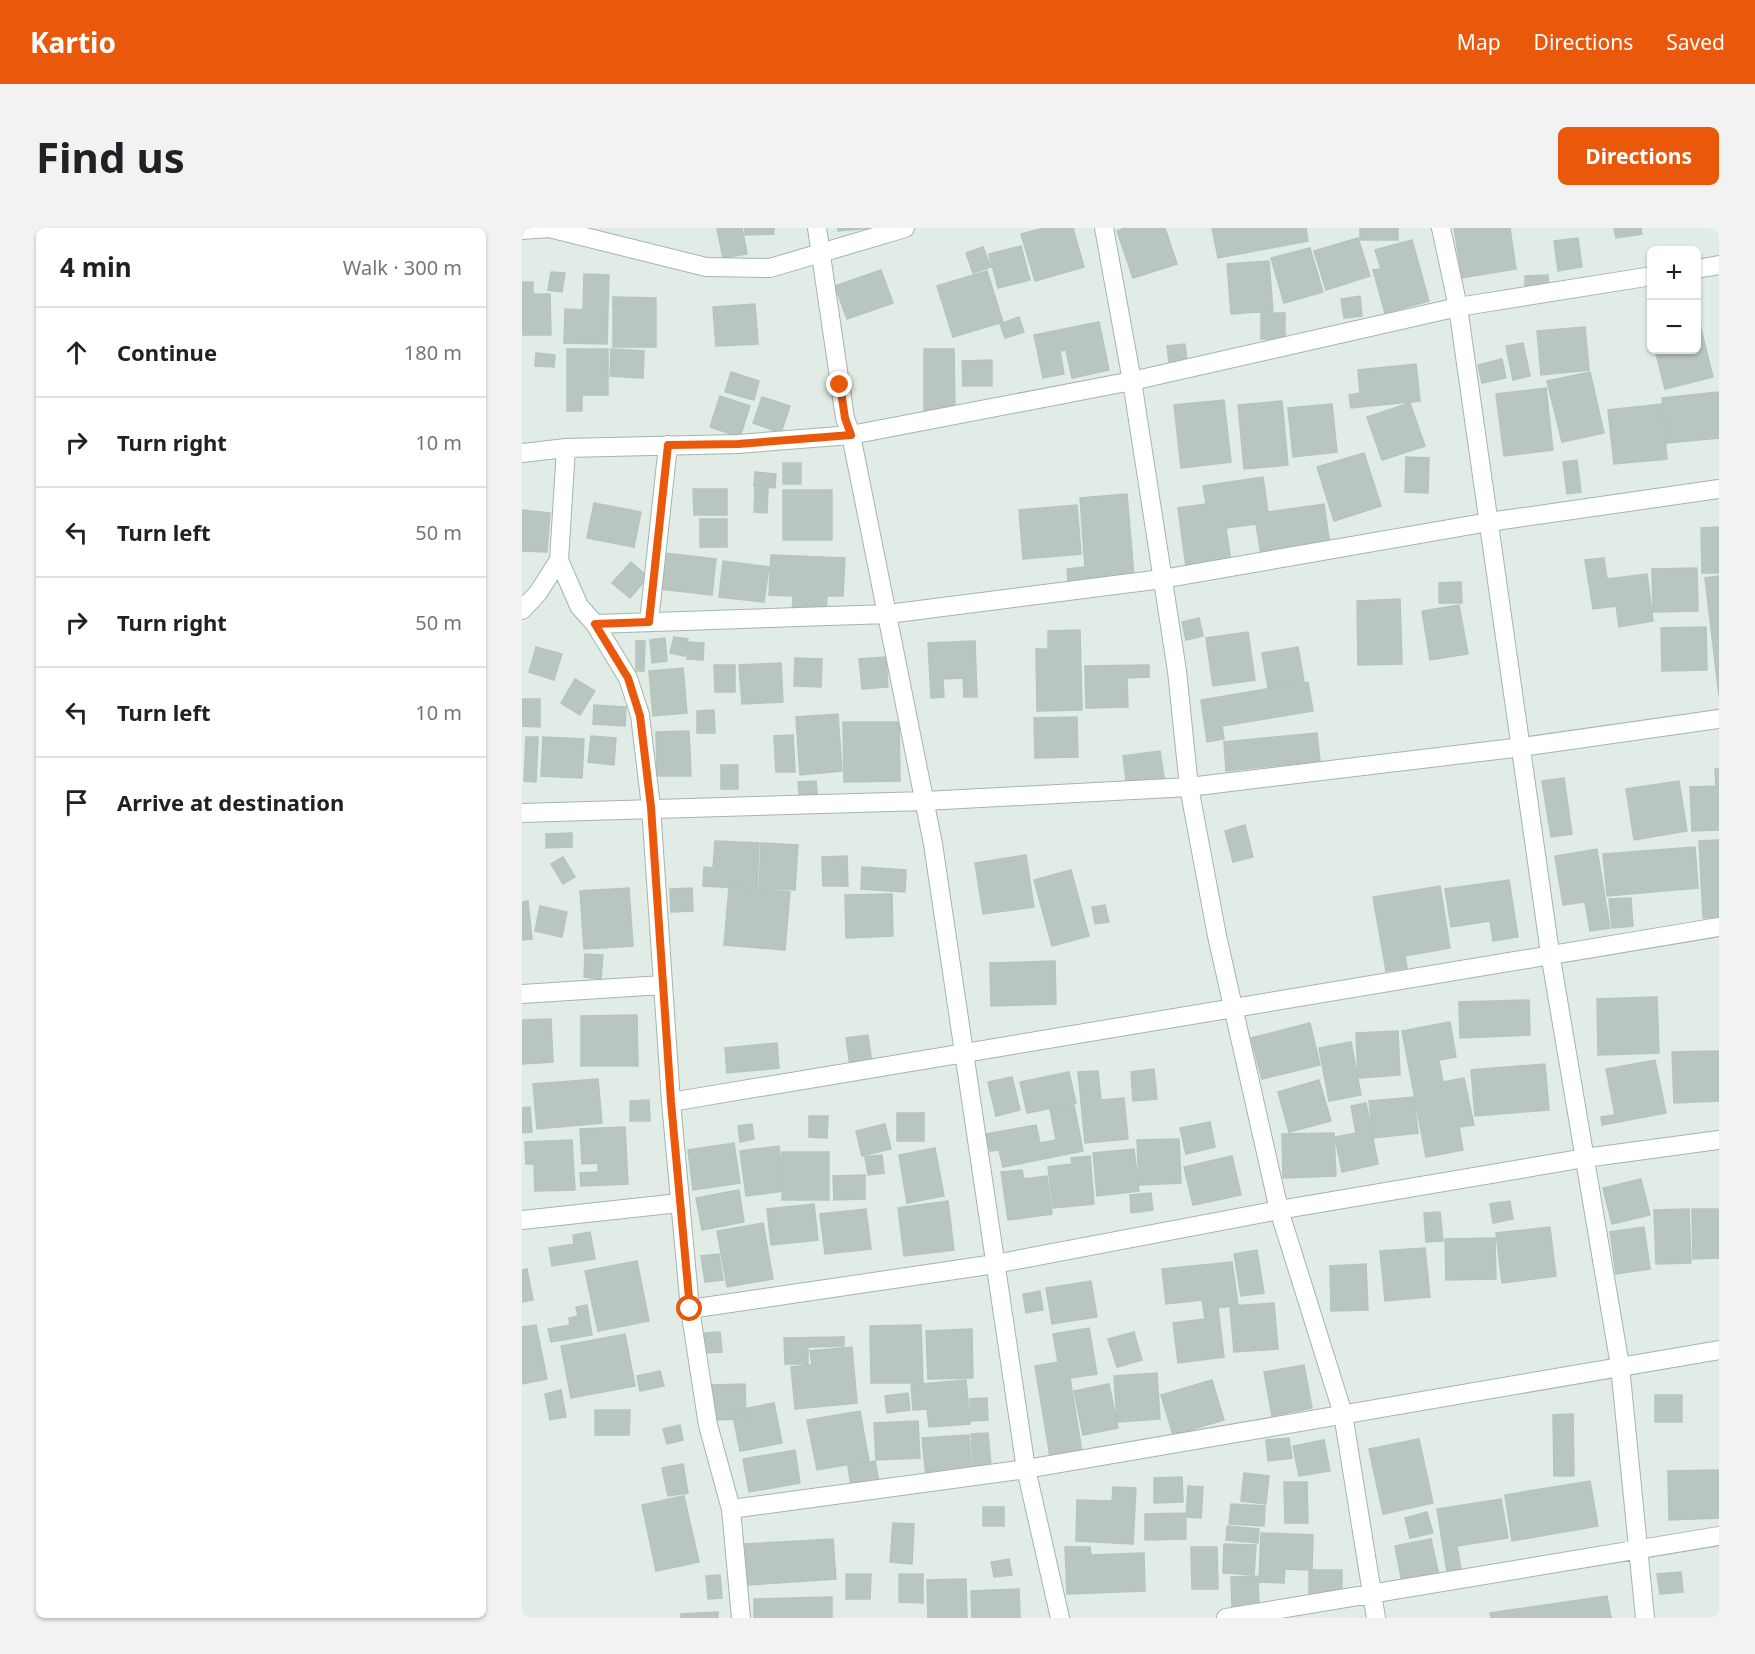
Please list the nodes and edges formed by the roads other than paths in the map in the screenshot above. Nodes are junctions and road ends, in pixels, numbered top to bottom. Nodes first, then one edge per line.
1 (549, 228) edge
2 (817, 228) edge
3 (905, 228) edge
4 (1104, 228) edge
5 (1441, 228) edge
6 (522, 230) edge
7 (821, 254) junction
8 (1719, 265) edge
9 (1701, 268) edge
10 (1647, 277) edge
11 (1458, 307) junction
12 (1132, 381) junction
13 (851, 435) junction
14 (668, 445) junction
15 (566, 448) junction
16 (522, 453) edge
17 (1719, 489) edge
18 (1489, 522) junction
19 (559, 560) junction
20 (1162, 579) junction
21 (522, 610) edge
22 (888, 614) junction
23 (649, 622) junction
24 (595, 624) junction
25 (1719, 719) edge
26 (1522, 747) junction
27 (1189, 787) junction
28 (925, 801) junction
29 (651, 807) junction
30 (522, 813) edge
31 (1719, 927) edge
32 (1551, 953) junction
33 (662, 985) junction
34 (522, 994) edge
35 (1233, 1007) junction
36 (964, 1053) junction
37 (671, 1102) junction
38 (1719, 1140) edge
39 (1585, 1158) junction
40 (680, 1203) junction
41 (1279, 1210) junction
42 (522, 1220) edge
43 (995, 1263) junction
44 (690, 1309) junction
45 (1719, 1350) edge
46 (1620, 1366) junction
47 (1343, 1414) junction
48 (1026, 1468) junction
49 (731, 1509) junction
50 (1719, 1536) edge
51 (1636, 1548) junction
52 (1371, 1595) junction
53 (741, 1618) edge
54 (1060, 1618) edge
55 (1226, 1618) edge
56 (1376, 1618) edge
57 (1645, 1618) edge

1 - 6 street
1 - 7 street
2 - 7 street
3 - 7 street
4 - 12 street
5 - 11 street
7 - 13 street
8 - 9 street
10 - 11 street
11 - 12 street
11 - 18 street
12 - 13 street
12 - 20 street
13 - 14 street
13 - 22 street
14 - 15 street
14 - 23 street
15 - 16 street
15 - 19 street
17 - 18 street
18 - 20 street
18 - 26 street
19 - 21 street
19 - 24 street
20 - 22 street
20 - 27 street
22 - 23 street
22 - 28 street
23 - 24 street
24 - 29 street
25 - 26 street
26 - 27 street
26 - 32 street
27 - 28 street
27 - 35 street
28 - 29 street
28 - 36 street
29 - 30 street
29 - 33 street
31 - 32 street
32 - 35 street
32 - 39 street
33 - 34 street
33 - 37 street
35 - 36 street
35 - 41 street
36 - 37 street
36 - 43 street
37 - 40 street
38 - 39 street
39 - 41 street
39 - 46 street
40 - 42 street
40 - 44 street
41 - 43 street
41 - 47 street
43 - 44 street
43 - 48 street
44 - 49 street
45 - 46 street
46 - 47 street
46 - 51 street
47 - 48 street
47 - 52 street
48 - 49 street
48 - 54 street
49 - 53 street
50 - 51 street
51 - 52 street
51 - 57 street
52 - 55 street
52 - 56 street

